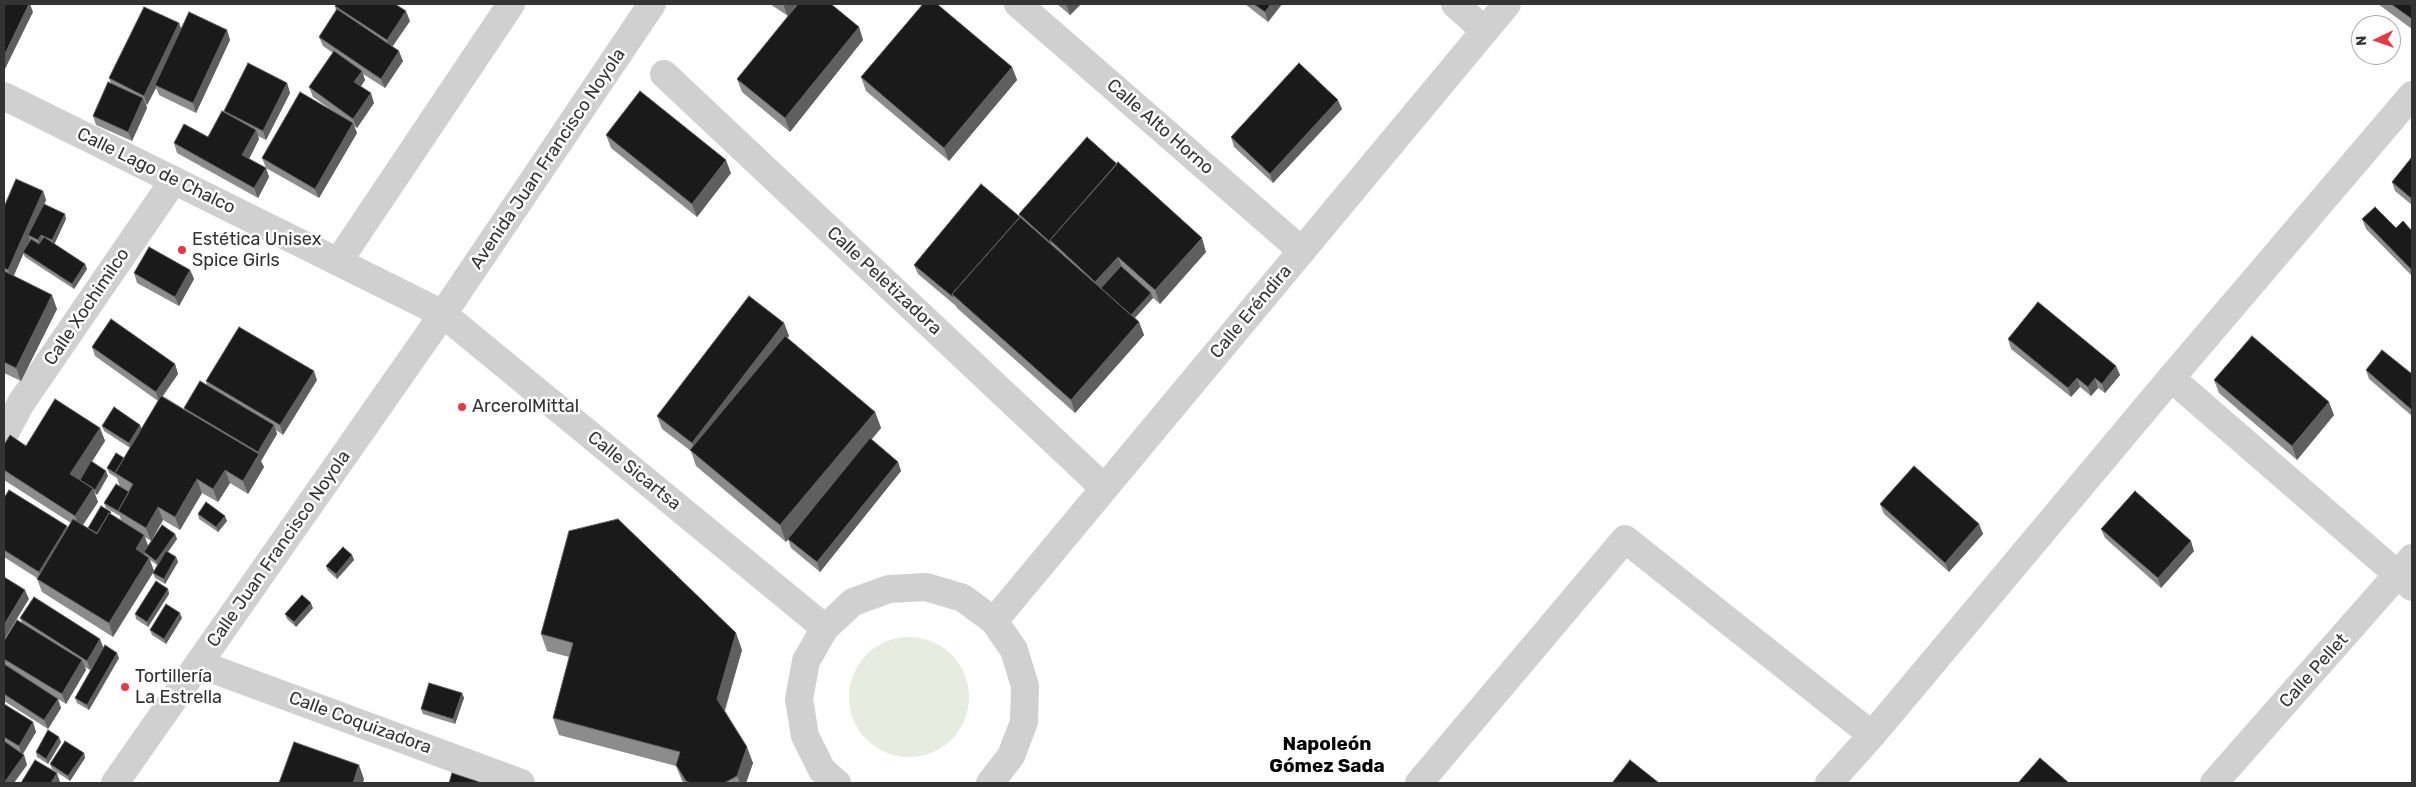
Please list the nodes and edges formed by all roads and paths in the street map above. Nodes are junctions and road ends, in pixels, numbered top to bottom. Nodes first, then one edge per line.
1 (512, 4) edge
2 (652, 4) edge
3 (1018, 4) edge
4 (1455, 4) edge
5 (1507, 4) edge
6 (1485, 30) junction
7 (664, 74) dead end
8 (2412, 95) edge
9 (4, 96) edge
10 (174, 180) junction
11 (1302, 251) junction
12 (338, 262) junction
13 (443, 314) junction
14 (2170, 378) junction
15 (12, 399) edge
16 (4, 435) edge
17 (1104, 488) junction
18 (2408, 573) edge
19 (994, 621) junction
20 (825, 628) junction
21 (199, 664) junction
22 (1872, 736) junction
23 (115, 783) edge
24 (521, 783) edge
25 (837, 783) edge
26 (990, 783) edge
27 (1419, 783) edge
28 (1829, 783) edge
29 (2214, 783) edge

1 - 12 street
2 - 13 street, Avenida Juan Francisco Noyola
3 - 11 street, Calle Alto Horno
4 - 6 street
5 - 6 street, Calle Eréndira
6 - 11 street, Calle Eréndira
7 - 17 street, Calle Peletizadora
8 - 14 street
9 - 10 street, Calle Lago de Chalco
10 - 12 street, Calle Lago de Chalco
10 - 15 street, Calle Xochimilco
11 - 17 street, Calle Eréndira
12 - 13 street, Calle Lago de Chalco
13 - 20 street, Calle Sicartsa
13 - 21 street, Calle Juan Francisco Noyola
14 - 18 street
14 - 22 street
15 - 16 street, Calle Xochimilco
17 - 19 street, Calle Eréndira
18 - 29 street, Calle Pellet
19 - 20 street
19 - 26 street
20 - 25 street
21 - 23 street, Calle Juan Francisco Noyola
21 - 24 street, Calle Coquizadora
22 - 27 street
22 - 28 street

